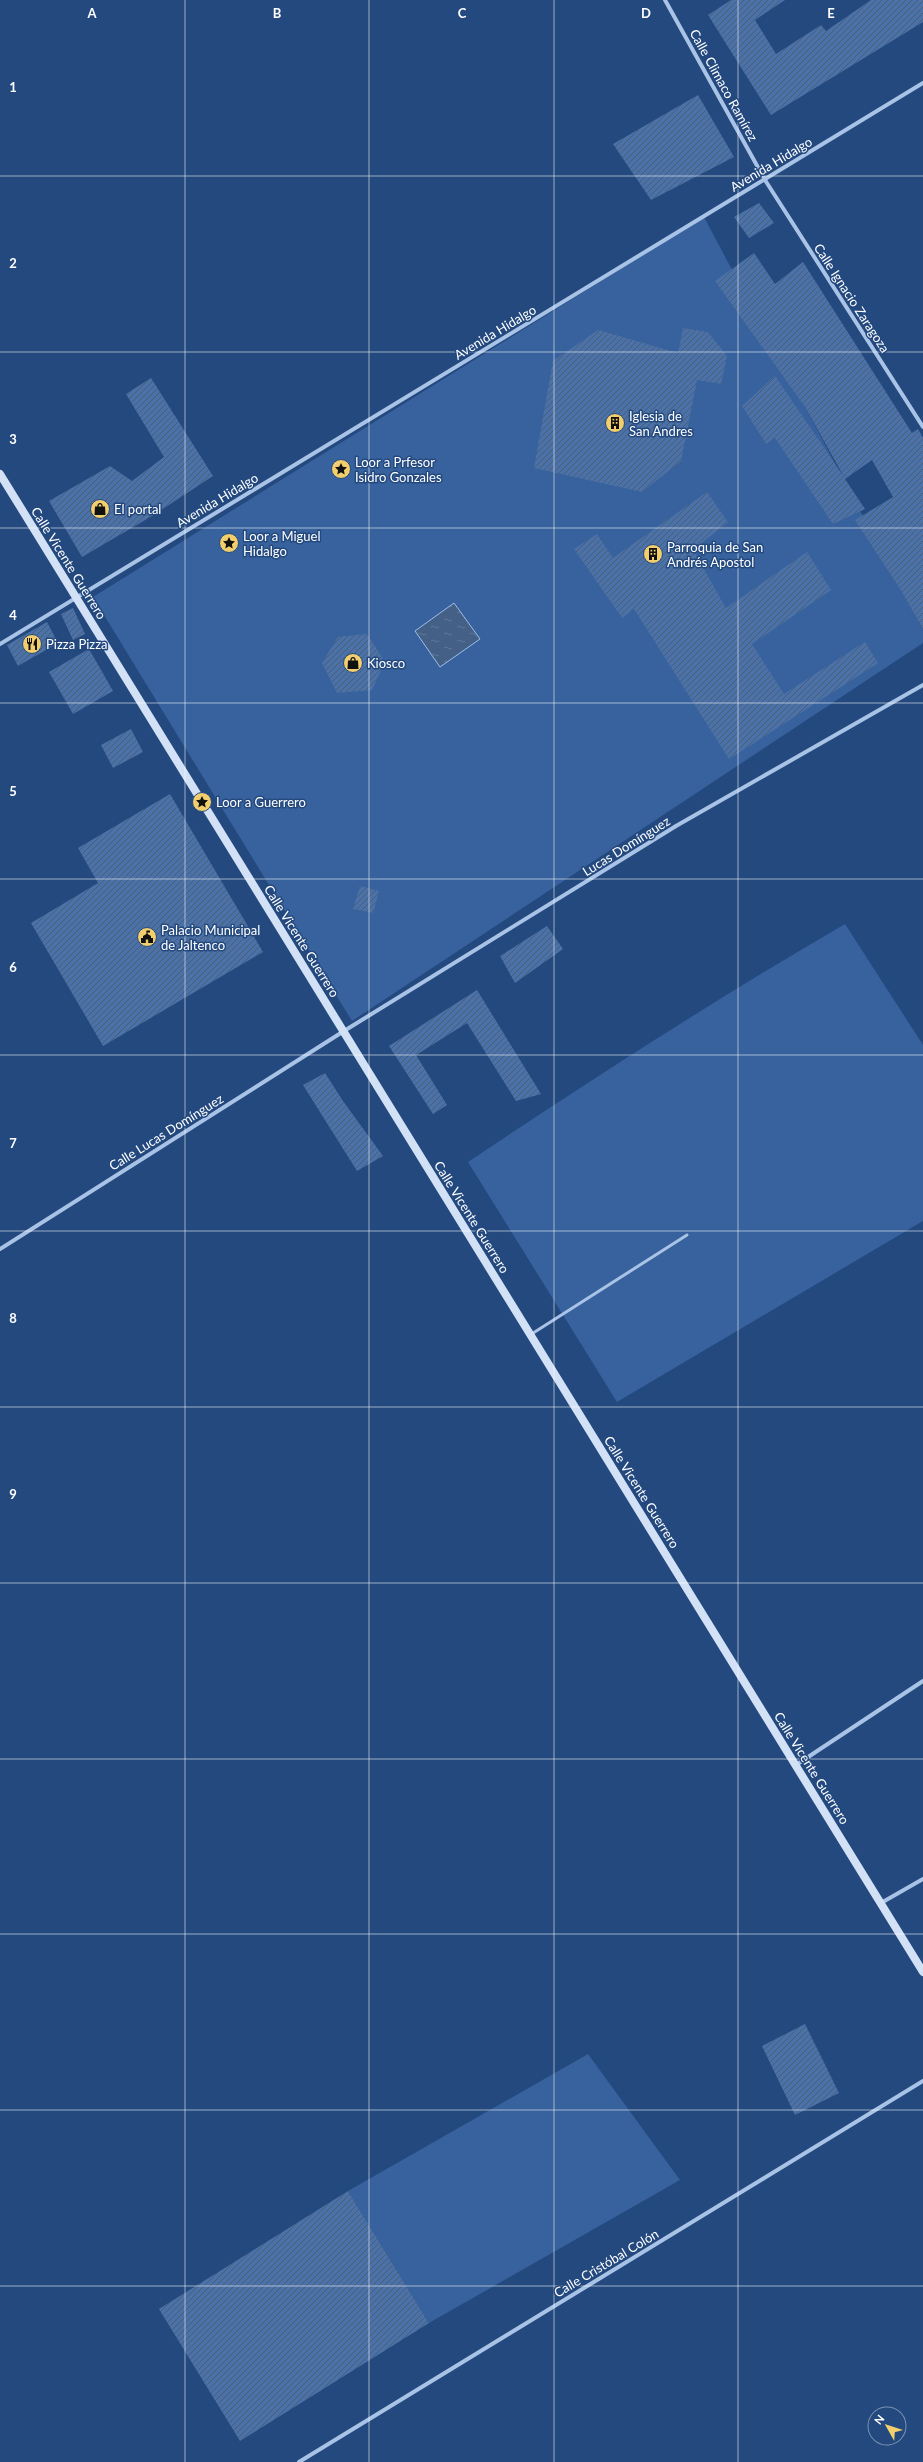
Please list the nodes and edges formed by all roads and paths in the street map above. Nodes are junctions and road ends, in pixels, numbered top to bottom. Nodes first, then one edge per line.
1 (665, 0) edge
2 (923, 83) edge
3 (765, 180) junction
4 (923, 427) edge
5 (0, 474) edge
6 (76, 597) junction
7 (0, 644) edge
8 (923, 685) edge
9 (344, 1032) junction
10 (687, 1235) dead end
11 (0, 1249) edge
12 (530, 1335) junction
13 (923, 1681) edge
14 (796, 1765) junction
15 (923, 1878) edge
16 (881, 1903) junction
17 (923, 1972) edge
18 (923, 2081) edge
19 (299, 2462) edge

1 - 3 street, Calle Climaco Ramírez
2 - 3 street, Avenida Hidalgo
3 - 4 street, Calle Ignacio Zaragoza
3 - 6 street, Avenida Hidalgo
5 - 6 street, Calle Vicente Guerrero
6 - 7 street, Avenida Hidalgo
6 - 9 street, Calle Vicente Guerrero
8 - 9 street, Lucas Domínguez
9 - 11 street, Calle Lucas Domínguez
9 - 12 street, Calle Vicente Guerrero
10 - 12 lane
12 - 14 street, Calle Vicente Guerrero
13 - 14 street
14 - 16 street, Calle Vicente Guerrero
15 - 16 street
16 - 17 street, Calle Vicente Guerrero
18 - 19 street, Calle Cristóbal Colón

